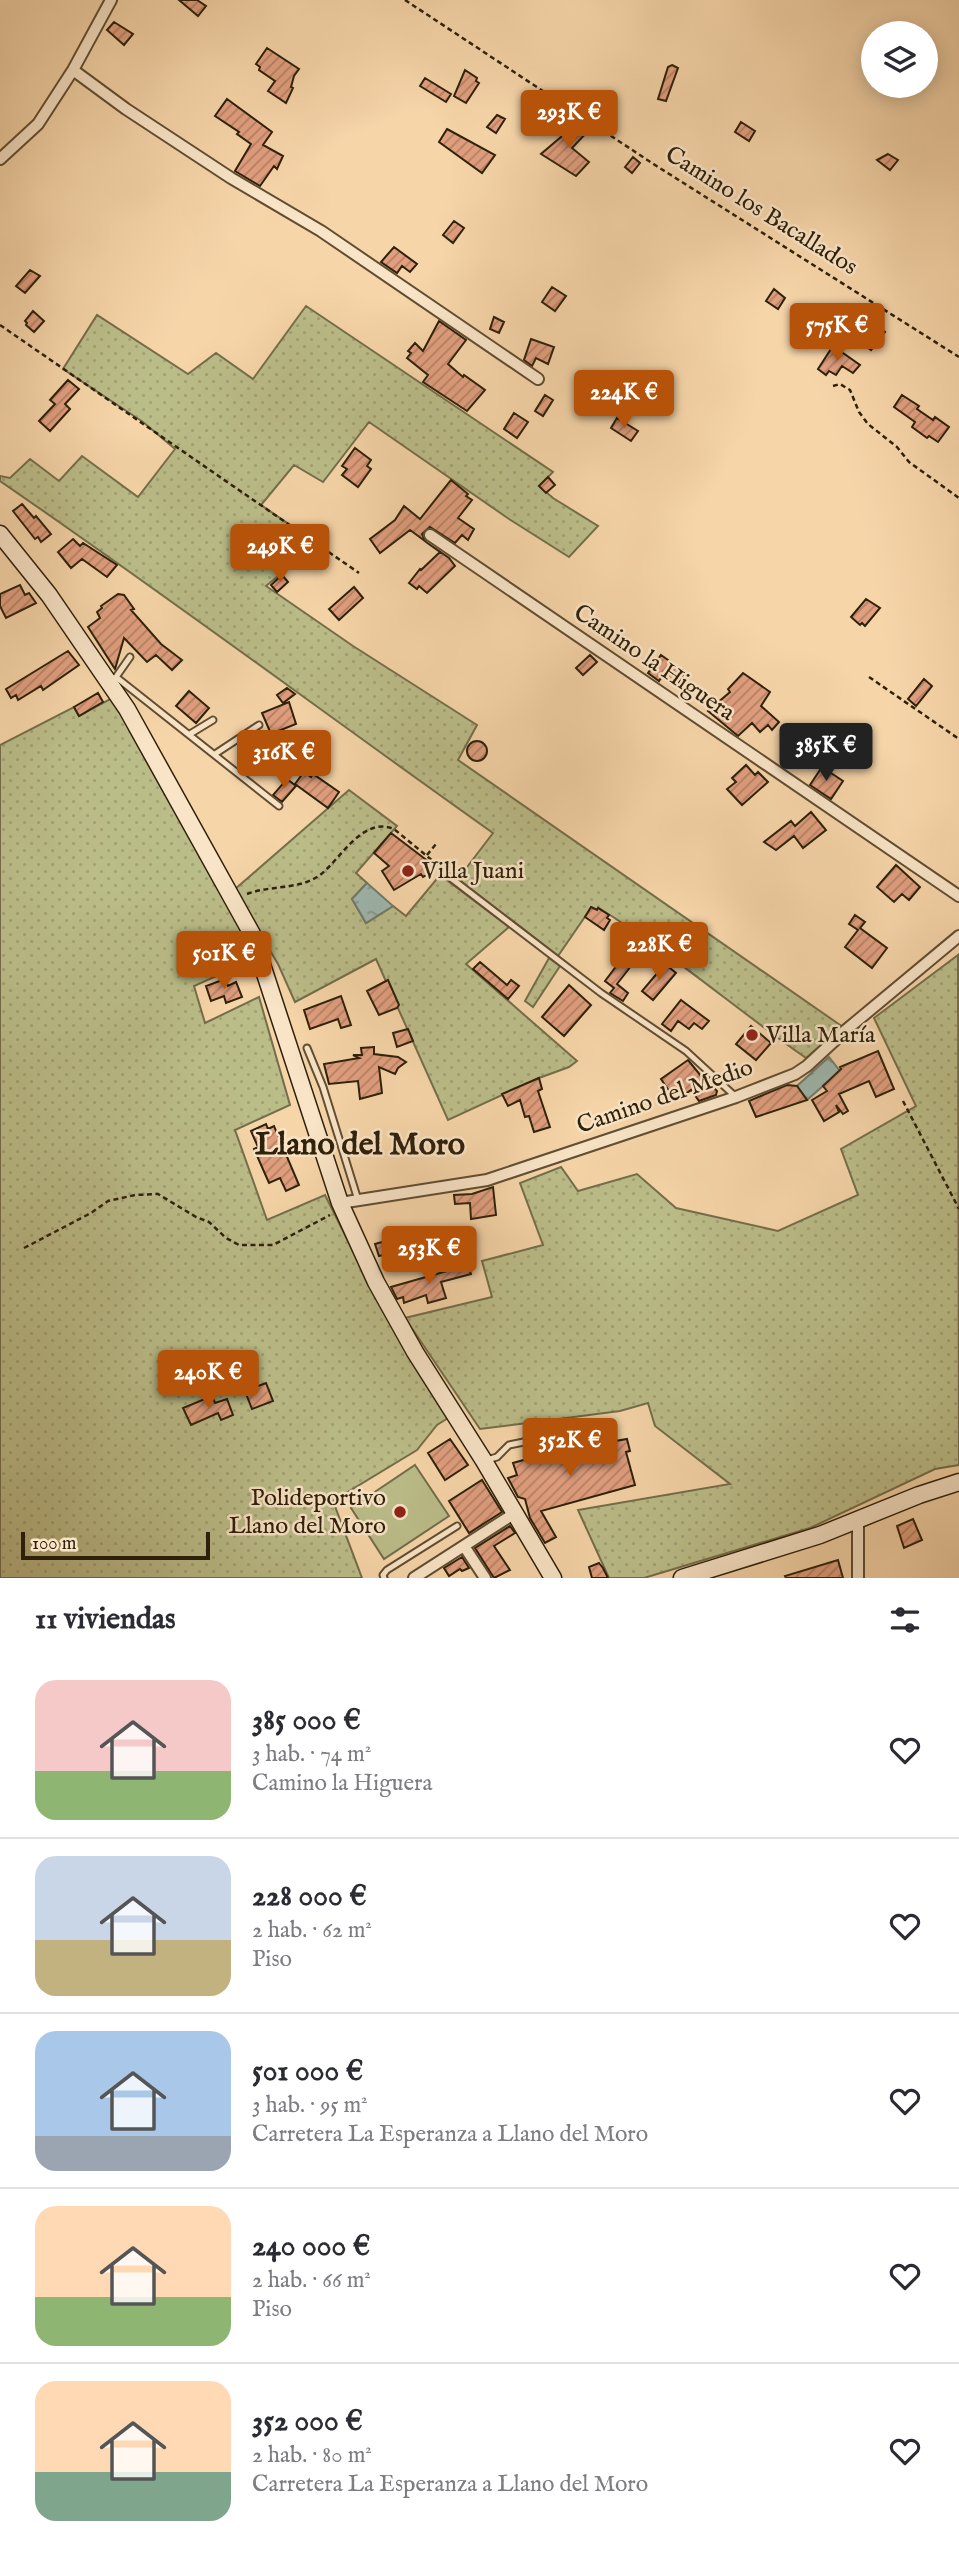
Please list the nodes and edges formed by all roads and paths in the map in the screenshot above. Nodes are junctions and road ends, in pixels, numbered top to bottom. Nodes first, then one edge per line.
1 (111, 0) edge
2 (405, 0) edge
3 (73, 70) junction
4 (0, 159) edge
5 (0, 325) edge
6 (959, 357) edge
7 (538, 379) dead end
8 (833, 386) dead end
9 (959, 498) edge
10 (0, 534) edge
11 (430, 535) dead end
12 (359, 573) dead end
13 (131, 657) dead end
14 (869, 677) dead end
15 (112, 679) junction
16 (213, 720) dead end
17 (259, 724) dead end
18 (190, 734) junction
19 (959, 739) edge
20 (215, 754) junction
21 (279, 806) dead end
22 (436, 844) dead end
23 (427, 855) junction
24 (443, 872) joint
25 (959, 896) edge
26 (233, 900) junction
27 (959, 936) edge
28 (307, 1048) dead end
29 (736, 1097) junction
30 (903, 1101) dead end
31 (358, 1200) junction
32 (341, 1205) junction
33 (959, 1209) edge
34 (24, 1248) dead end
35 (612, 1424) dead end
36 (484, 1461) junction
37 (959, 1482) edge
38 (515, 1513) junction
39 (858, 1520) junction
40 (457, 1526) dead end
41 (464, 1546) junction
42 (384, 1578) edge
43 (414, 1578) edge
44 (485, 1578) edge
45 (553, 1578) edge
46 (682, 1578) edge
47 (858, 1578) edge

1 - 3 street
2 - 6 path, Camino los Bacallados
3 - 4 street
3 - 7 street
5 - 12 path
8 - 9 path
10 - 15 main road
11 - 25 street, Camino la Higuera
13 - 15 lane
14 - 19 path
15 - 18 lane
15 - 26 main road
16 - 18 lane
17 - 20 lane
18 - 20 lane
20 - 21 lane
22 - 23 path
23 - 24 path
23 - 26 path
24 - 29 lane
26 - 32 main road
27 - 29 street, Camino del Medio
28 - 31 lane
29 - 31 street, Camino del Medio
30 - 33 path
31 - 32 street, Camino del Medio
32 - 34 path
32 - 36 main road
35 - 36 lane
36 - 38 main road
37 - 39 main road
38 - 41 street
38 - 45 main road
39 - 46 main road
39 - 47 street
40 - 42 lane
41 - 43 street
41 - 44 street

